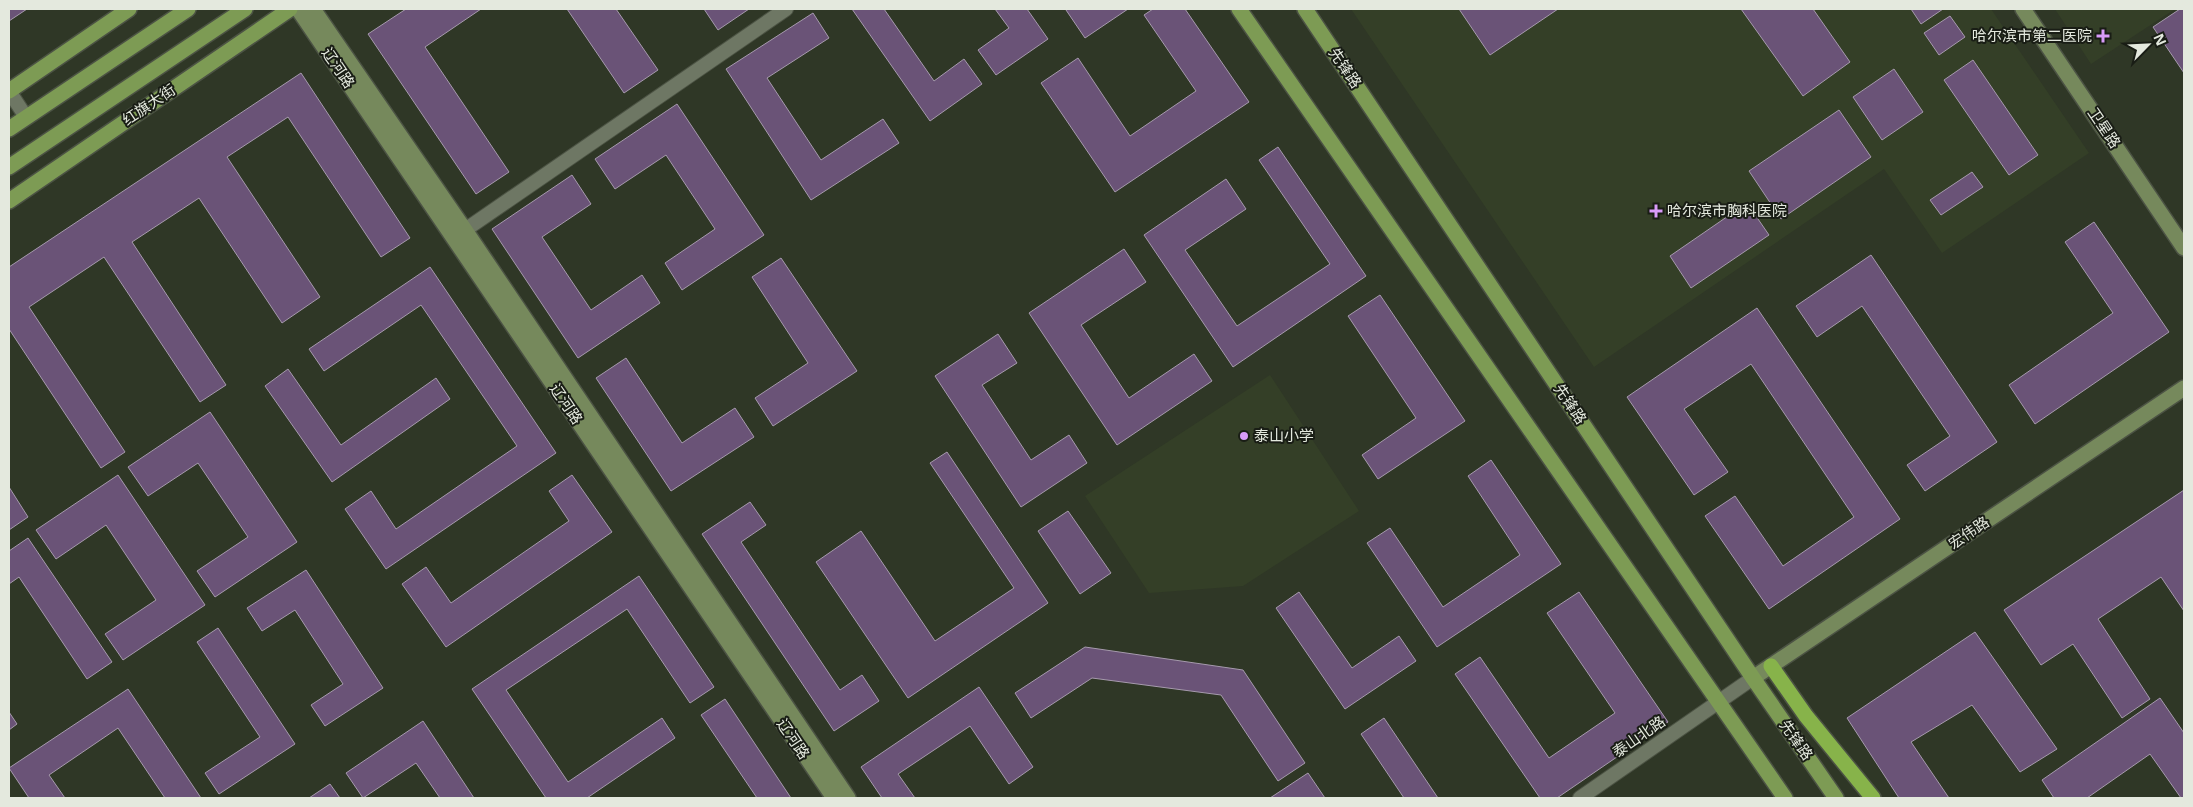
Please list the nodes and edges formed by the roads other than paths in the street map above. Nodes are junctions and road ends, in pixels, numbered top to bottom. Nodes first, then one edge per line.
1 (129, 9) edge
2 (188, 9) edge
3 (245, 9) edge
4 (290, 9) edge
5 (298, 9) edge
6 (313, 9) edge
7 (786, 9) edge
8 (1239, 9) edge
9 (1306, 9) edge
10 (2024, 9) edge
11 (9, 91) edge
12 (26, 117) junction
13 (9, 129) edge
14 (9, 167) edge
15 (9, 201) edge
16 (465, 230) junction
17 (2184, 248) edge
18 (2184, 388) edge
19 (1770, 666) junction
20 (1753, 678) junction
21 (1718, 703) junction
22 (834, 798) edge
23 (848, 798) edge
24 (1580, 798) edge
25 (1784, 798) edge
26 (1836, 798) edge
27 (1873, 798) edge

1 - 11 main road
2 - 12 main road
3 - 14 main road, 红旗大街
4 - 15 main road, 红旗大街
5 - 22 main road, 辽河路
6 - 16 main road, 辽河路
7 - 16 street
8 - 21 main road
9 - 20 main road, 先锋路
10 - 17 main road, 卫星路
11 - 12 street
12 - 13 main road
16 - 23 main road, 辽河路
18 - 19 main road, 宏伟路
19 - 20 main road, 宏伟路
19 - 27 highway
20 - 21 street, 泰山北路
20 - 26 main road, 先锋路
21 - 24 street, 泰山北路
21 - 25 main road

